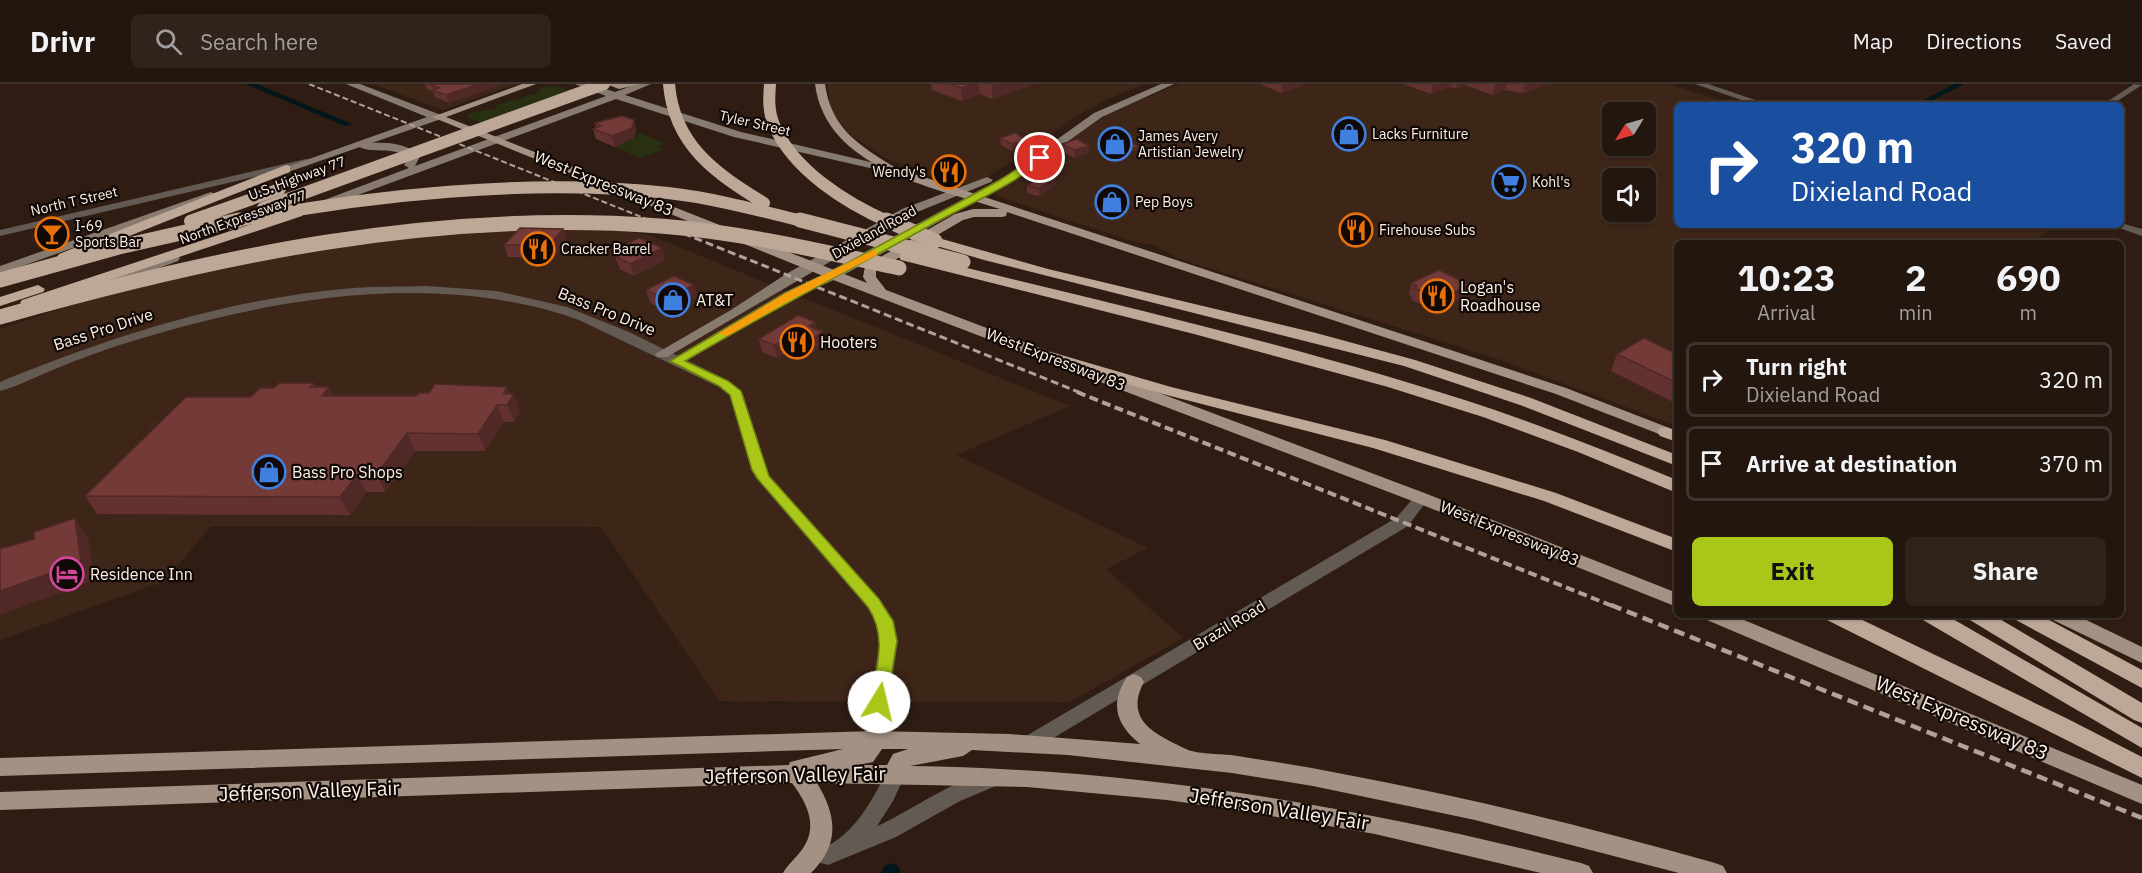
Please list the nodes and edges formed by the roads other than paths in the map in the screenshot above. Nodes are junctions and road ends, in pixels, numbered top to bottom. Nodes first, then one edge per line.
1 (351, 84) edge
2 (531, 84) edge
3 (575, 84) edge
4 (580, 84) edge
5 (604, 84) edge
6 (636, 84) edge
7 (646, 84) edge
8 (669, 84) edge
9 (770, 84) edge
10 (820, 84) edge
11 (1152, 84) edge
12 (1169, 84) edge
13 (1684, 84) edge
14 (1699, 84) edge
15 (2139, 84) edge
16 (613, 89) edge
17 (1740, 102) edge
18 (1756, 102) edge
19 (2111, 102) edge
20 (436, 117) junction
21 (496, 140) junction
22 (334, 152) junction
23 (306, 162) junction
24 (286, 169) junction
25 (891, 170) junction
26 (376, 185) junction
27 (956, 192) junction
28 (154, 198) junction
29 (973, 198) junction
30 (325, 204) junction
31 (1030, 216) junction
32 (147, 218) junction
33 (2124, 223) edge
34 (2124, 227) edge
35 (2142, 228) edge
36 (0, 232) edge
37 (2142, 233) edge
38 (902, 262) junction
39 (812, 266) junction
40 (0, 270) edge
41 (833, 275) junction
42 (0, 281) edge
43 (0, 289) edge
44 (881, 293) junction
45 (0, 302) edge
46 (0, 313) edge
47 (0, 319) edge
48 (663, 354) junction
49 (1051, 357) junction
50 (676, 361) junction
51 (0, 387) edge
52 (1673, 435) edge
53 (1674, 460) edge
54 (1674, 468) edge
55 (1674, 486) edge
56 (1421, 498) junction
57 (1674, 545) edge
58 (1674, 599) edge
59 (1721, 618) edge
60 (1841, 618) edge
61 (1935, 618) edge
62 (1982, 618) edge
63 (2028, 618) edge
64 (2066, 618) edge
65 (2142, 656) edge
66 (2142, 681) edge
67 (1134, 682) junction
68 (2142, 714) edge
69 (873, 739) junction
70 (2142, 739) edge
71 (994, 742) junction
72 (1028, 744) junction
73 (1209, 762) junction
74 (0, 767) edge
75 (2142, 768) edge
76 (896, 773) junction
77 (798, 774) junction
78 (767, 775) junction
79 (997, 777) junction
80 (2142, 795) edge
81 (0, 801) edge
82 (828, 856) junction
83 (795, 873) edge
84 (800, 873) edge
85 (1581, 873) edge
86 (1715, 873) edge

1 - 20 main road
2 - 20 main road
3 - 43 highway, U.S. Highway 77, bridge
4 - 16 main road, Tyler Street
5 - 45 highway, U.S. Highway 77, bridge
6 - 16 main road
7 - 16 main road, North Expressway 77
8 - 38 highway, bridge
9 - 53 highway, bridge
10 - 25 main road
11 - 27 main road, Dixieland Road
12 - 29 main road, Dixieland Road
13 - 17 street
14 - 18 street
15 - 19 street
16 - 21 main road, North Expressway 77
16 - 25 main road, Tyler Street
20 - 21 main road, West Expressway 83
20 - 22 main road, North Expressway 77
21 - 26 main road, North Expressway 77
21 - 39 main road, West Expressway 83
22 - 23 main road, North Expressway 77
22 - 26 main road
23 - 24 main road, North Expressway 77
23 - 28 street, North T Street
24 - 32 main road, North Expressway 77
24 - 42 highway
25 - 27 main road
26 - 30 main road, North Expressway 77
27 - 29 main road
27 - 39 main road, Dixieland Road
28 - 32 street
28 - 36 street, North T Street
29 - 31 main road
29 - 41 main road, Dixieland Road
30 - 46 highway
30 - 47 main road, North Expressway 77
31 - 44 main road
31 - 52 main road
32 - 40 main road, North Expressway 77
33 - 35 street
34 - 37 street
38 - 47 highway, bridge
38 - 55 highway
39 - 41 main road, West Expressway 83
39 - 48 main road, Dixieland Road
41 - 44 main road, West Expressway 83
41 - 50 main road, Dixieland Road
42 - 54 highway, bridge
44 - 49 main road, West Expressway 83
48 - 50 street, Bass Pro Drive
48 - 51 street, Bass Pro Drive
49 - 56 main road, West Expressway 83
49 - 57 highway
50 - 69 street, Bass Pro Drive
56 - 58 main road, West Expressway 83
56 - 67 street, Brazil Road
59 - 80 main road, West Expressway 83
60 - 75 highway
61 - 70 highway
62 - 68 highway
63 - 66 highway
64 - 65 main road
67 - 72 street, Brazil Road
67 - 73 main road
69 - 71 main road
69 - 74 main road
69 - 78 main road
71 - 72 main road
71 - 76 main road
72 - 73 main road
73 - 86 main road
76 - 77 main road, Jefferson Valley Fair
76 - 79 main road, Jefferson Valley Fair
76 - 82 street
77 - 78 main road, Jefferson Valley Fair
77 - 83 main road
78 - 81 main road, Jefferson Valley Fair
79 - 82 street
79 - 85 main road, Jefferson Valley Fair
82 - 84 street

